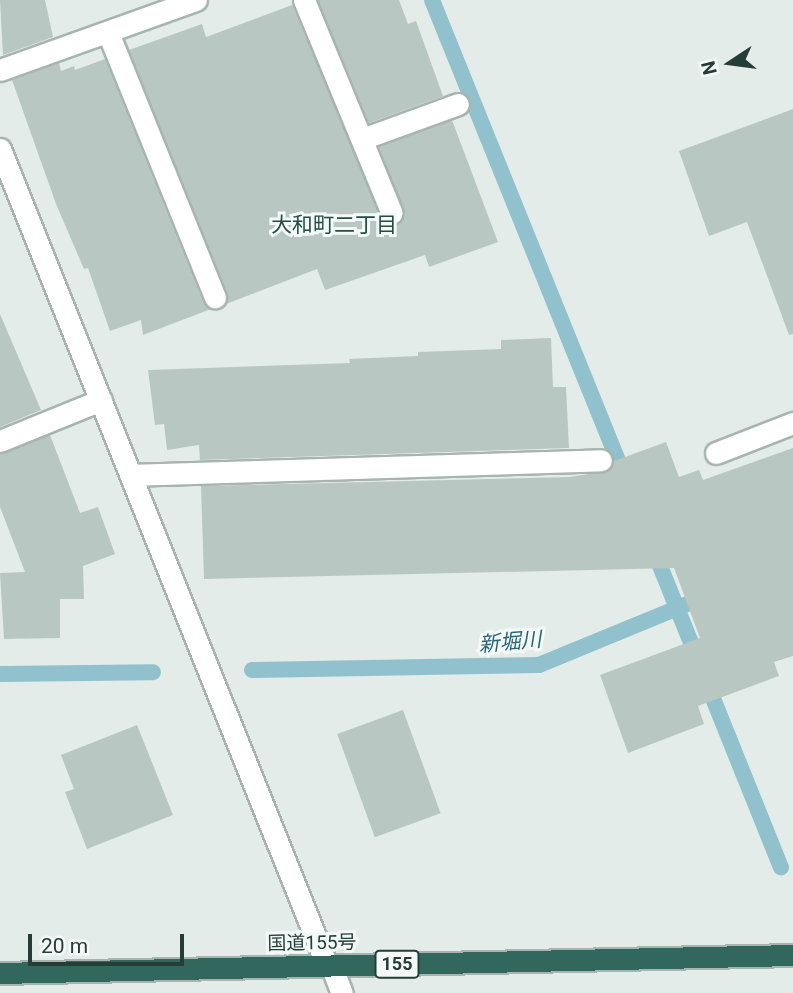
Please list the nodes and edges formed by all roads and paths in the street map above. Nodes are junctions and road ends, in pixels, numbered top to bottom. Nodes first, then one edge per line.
1 (196, 0) edge
2 (304, 0) edge
3 (109, 35) junction
4 (0, 70) edge
5 (458, 104) dead end
6 (362, 139) junction
7 (0, 149) edge
8 (392, 214) dead end
9 (215, 297) dead end
10 (101, 400) junction
11 (793, 423) edge
12 (0, 441) edge
13 (716, 453) dead end
14 (601, 460) dead end
15 (131, 475) junction
16 (793, 955) edge
17 (329, 966) junction
18 (0, 973) edge
19 (342, 993) edge

1 - 3 street
2 - 6 street
3 - 4 street
3 - 9 street
5 - 6 street
6 - 8 street
7 - 10 street
10 - 12 street
10 - 15 street
11 - 13 street
14 - 15 street
15 - 17 street
16 - 17 highway, 国道155号 / 155
17 - 18 highway, 国道155号 / 155
17 - 19 street

